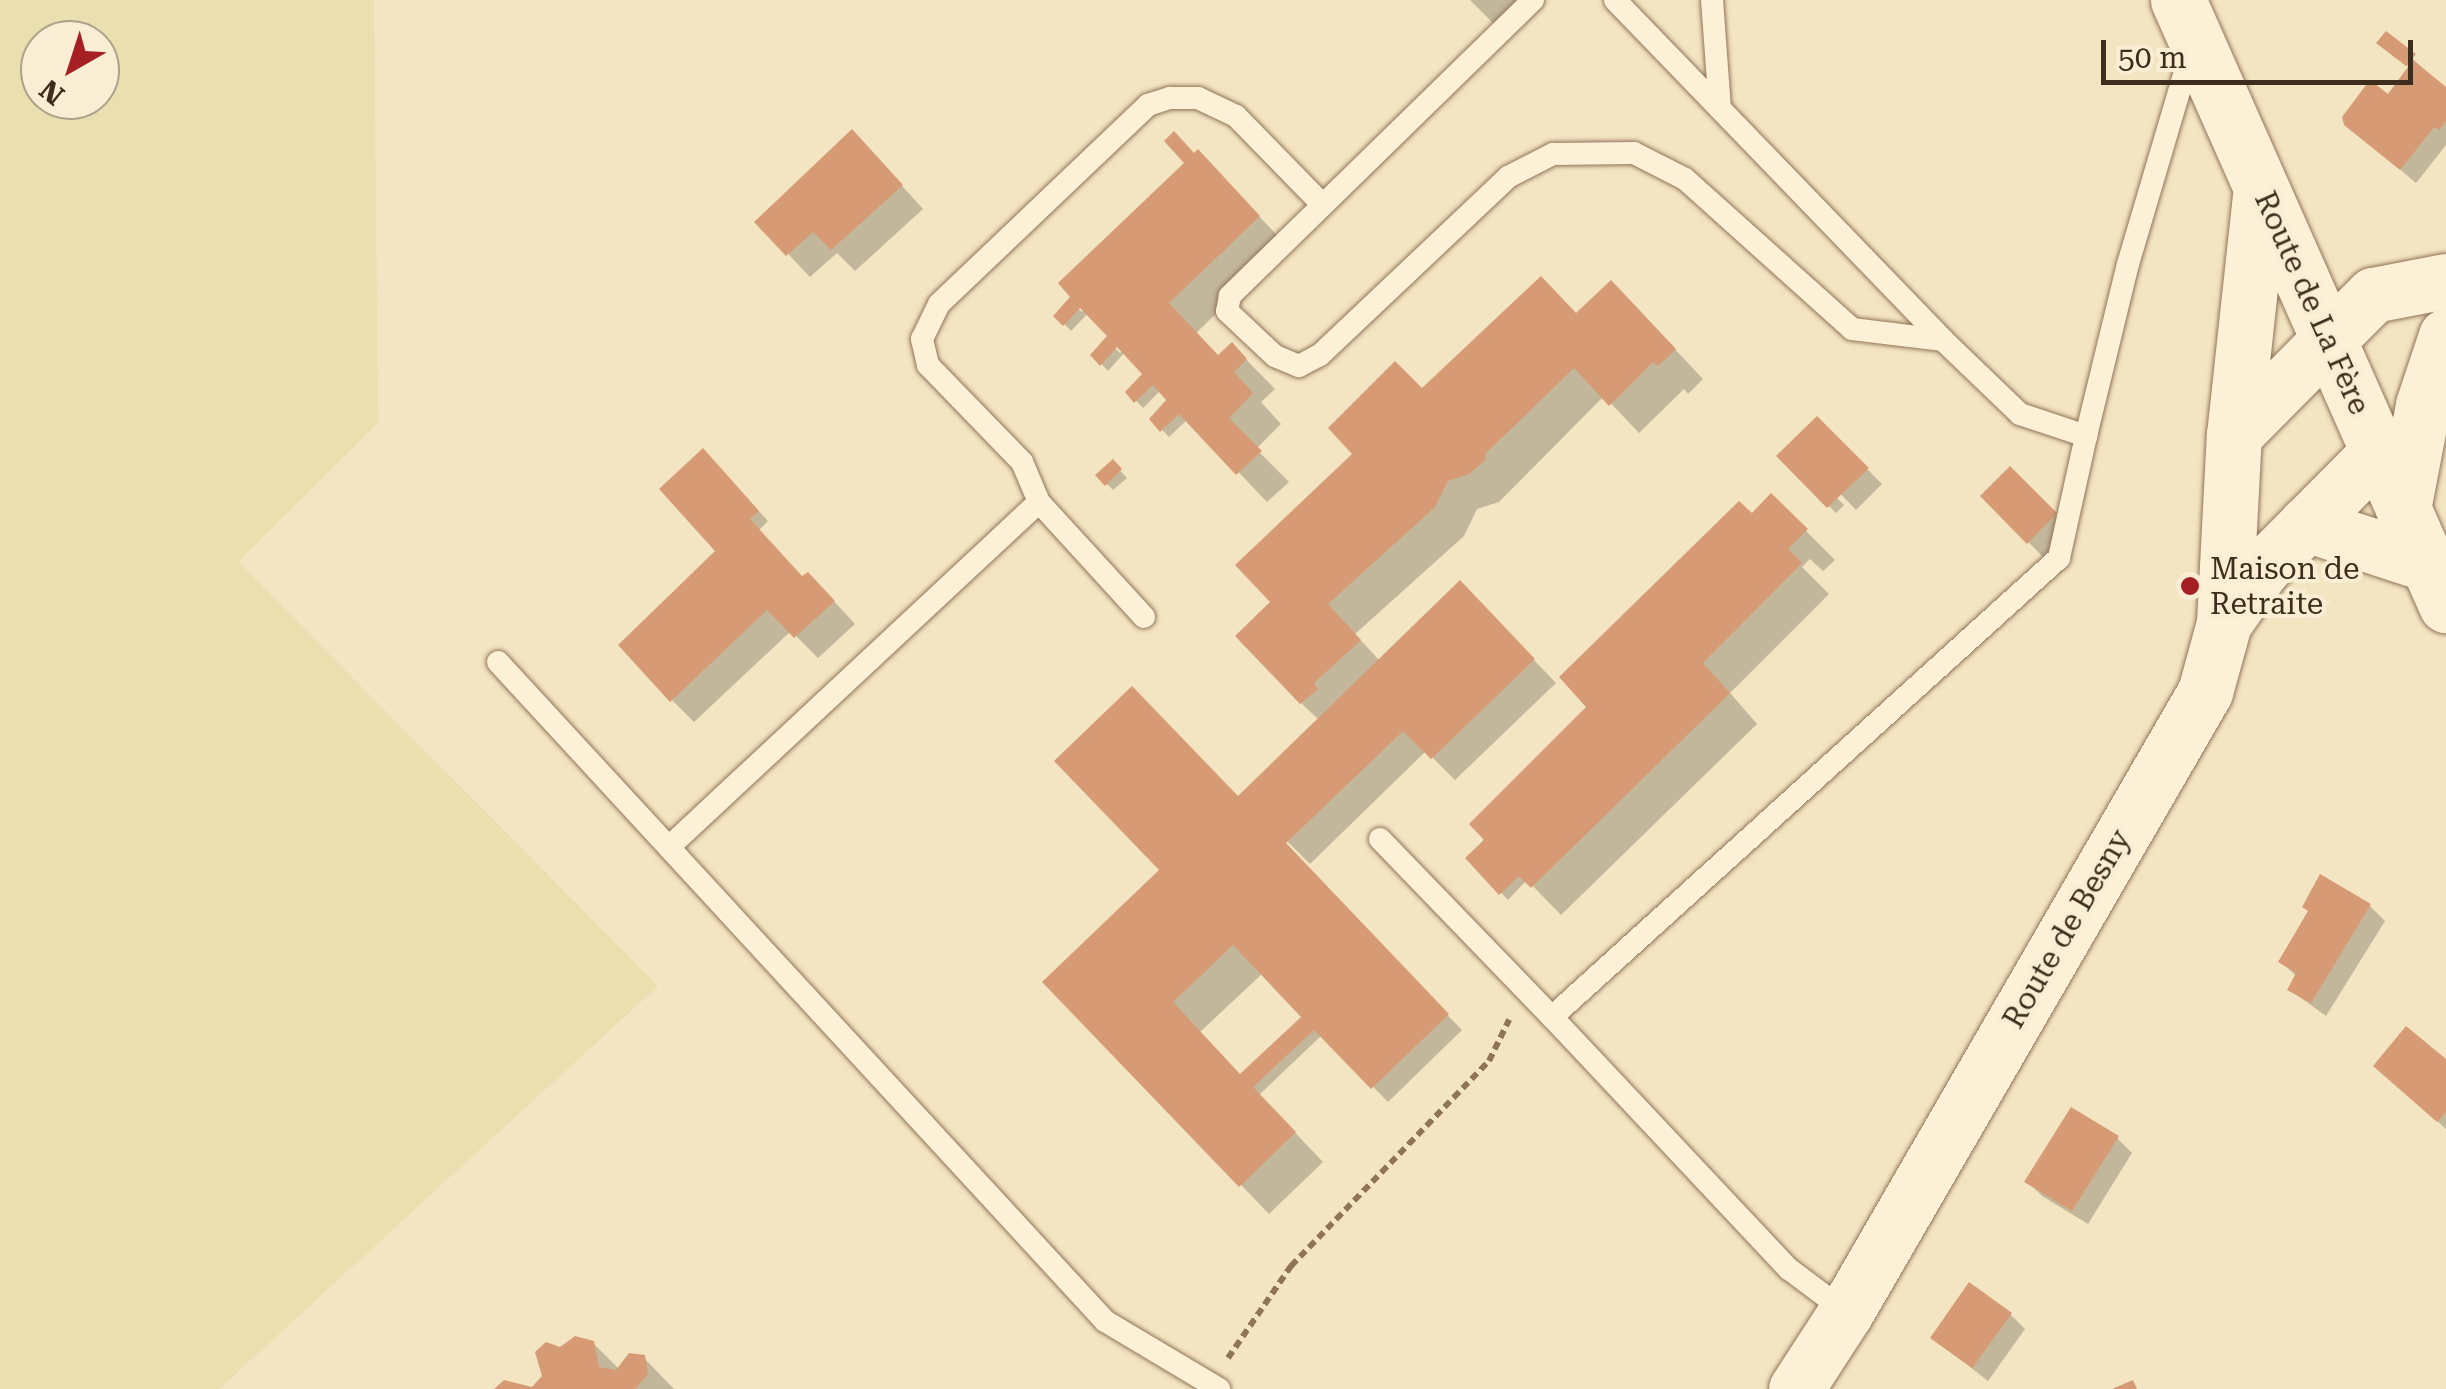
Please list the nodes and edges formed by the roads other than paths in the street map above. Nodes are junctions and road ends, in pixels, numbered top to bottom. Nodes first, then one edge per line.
1 (1533, 0) edge
2 (1615, 0) edge
3 (1712, 0) edge
4 (2186, 20) edge
5 (1720, 109) junction
6 (2261, 188) junction
7 (1323, 205) junction
8 (2294, 260) junction
9 (2446, 281) edge
10 (2373, 295) junction
11 (2446, 336) edge
12 (1943, 340) junction
13 (2328, 340) junction
14 (2423, 405) junction
15 (2234, 435) junction
16 (2086, 436) junction
17 (2378, 452) junction
18 (1039, 502) junction
19 (2403, 509) junction
20 (2306, 524) junction
21 (2437, 585) edge
22 (1144, 617) dead end
23 (2224, 623) junction
24 (498, 662) dead end
25 (1380, 840) dead end
26 (669, 848) junction
27 (1552, 1016) junction
28 (1846, 1312) junction
29 (1213, 1388) edge
30 (1796, 1389) edge

1 - 7 lane
2 - 5 lane
3 - 5 lane
4 - 6 main road, Route de La Fère
4 - 16 lane
5 - 12 lane
6 - 8 main road, Route de La Fère
6 - 15 main road, Route de Besny
7 - 12 lane
7 - 18 lane
8 - 10 main road
8 - 13 main road, Route de La Fère
9 - 10 main road
10 - 13 main road
11 - 14 main road
12 - 16 lane
13 - 15 main road
13 - 17 main road, Route de La Fère
14 - 17 main road
14 - 19 main road
15 - 23 main road, Route de Besny
16 - 27 lane
17 - 19 main road, Route de La Fère
17 - 20 main road
18 - 22 lane
18 - 26 lane
19 - 21 main road, Route de La Fère
20 - 21 main road
20 - 23 main road
23 - 28 main road, Route de Besny
24 - 26 lane
25 - 27 lane
26 - 29 lane
27 - 28 lane
28 - 30 main road, Route de Besny

